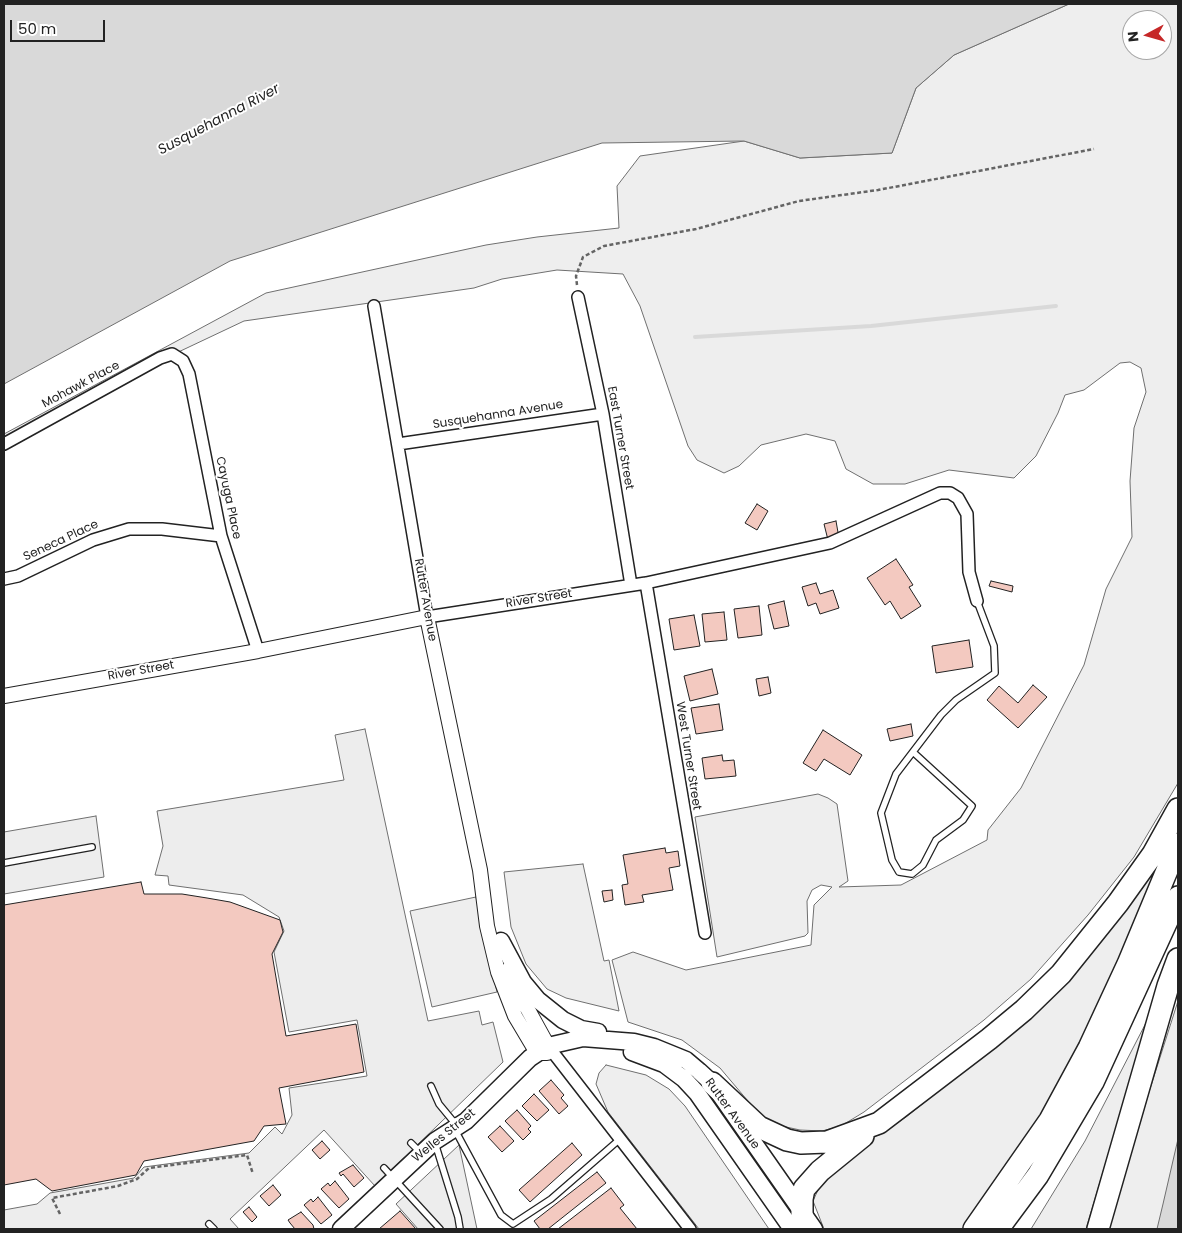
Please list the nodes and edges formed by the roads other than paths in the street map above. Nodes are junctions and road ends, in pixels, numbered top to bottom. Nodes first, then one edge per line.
1 (578, 296) road end
2 (374, 306) dead end
3 (172, 354) joint
4 (603, 414) junction
5 (4, 444) edge
6 (398, 444) junction
7 (221, 536) junction
8 (4, 579) edge
9 (646, 583) junction
10 (631, 585) junction
11 (977, 601) joint
12 (427, 617) junction
13 (258, 651) junction
14 (4, 696) edge
15 (913, 752) junction
16 (1178, 809) edge
17 (1178, 844) edge
18 (92, 847) dead end
19 (4, 863) edge
20 (484, 892) junction
21 (1178, 898) edge
22 (705, 933) dead end
23 (501, 941) junction
24 (1178, 959) edge
25 (634, 1042) junction
26 (541, 1054) junction
27 (712, 1083) junction
28 (431, 1086) dead end
29 (879, 1123) junction
30 (460, 1124) junction
31 (620, 1139) junction
32 (435, 1141) junction
33 (390, 1173) junction
34 (798, 1223) edge
35 (341, 1229) edge
36 (440, 1229) edge
37 (460, 1229) edge
38 (690, 1229) edge
39 (814, 1229) edge
40 (974, 1229) edge
41 (998, 1229) edge
42 (1098, 1229) edge

1 - 4 street, East Turner Street
2 - 6 street, Rutter Avenue
3 - 5 street, Mohawk Place
3 - 7 street, Cayuga Place
4 - 6 street, Susquehanna Avenue
4 - 10 street, East Turner Street
6 - 12 street, Rutter Avenue
7 - 8 street, Seneca Place
7 - 13 street, Cayuga Place
9 - 10 street, River Street
9 - 11 street, River Street
9 - 22 street, West Turner Street
10 - 12 street, River Street
11 - 15 lane
12 - 13 street, River Street
12 - 20 street, Rutter Avenue
13 - 14 street, River Street
15 - 15 lane
16 - 29 highway
17 - 40 highway
18 - 19 lane
20 - 23 street, Rutter Avenue
20 - 26 street, Rutter Avenue
21 - 41 highway
23 - 25 main road
23 - 26 street, Rutter Avenue
24 - 42 highway
25 - 26 main road, Rutter Avenue
25 - 27 main road, Rutter Avenue
26 - 30 main road, Welles Street
26 - 31 street, Rutter Avenue
26 - 34 main road, Rutter Avenue
27 - 29 highway
27 - 34 main road, Rutter Avenue
28 - 30 lane
29 - 34 highway
30 - 31 lane
30 - 32 main road, Welles Street
31 - 38 street, Rutter Avenue
32 - 33 main road, Welles Street
32 - 37 lane
33 - 35 main road, Welles Street
33 - 36 lane
34 - 39 main road, Rutter Avenue

